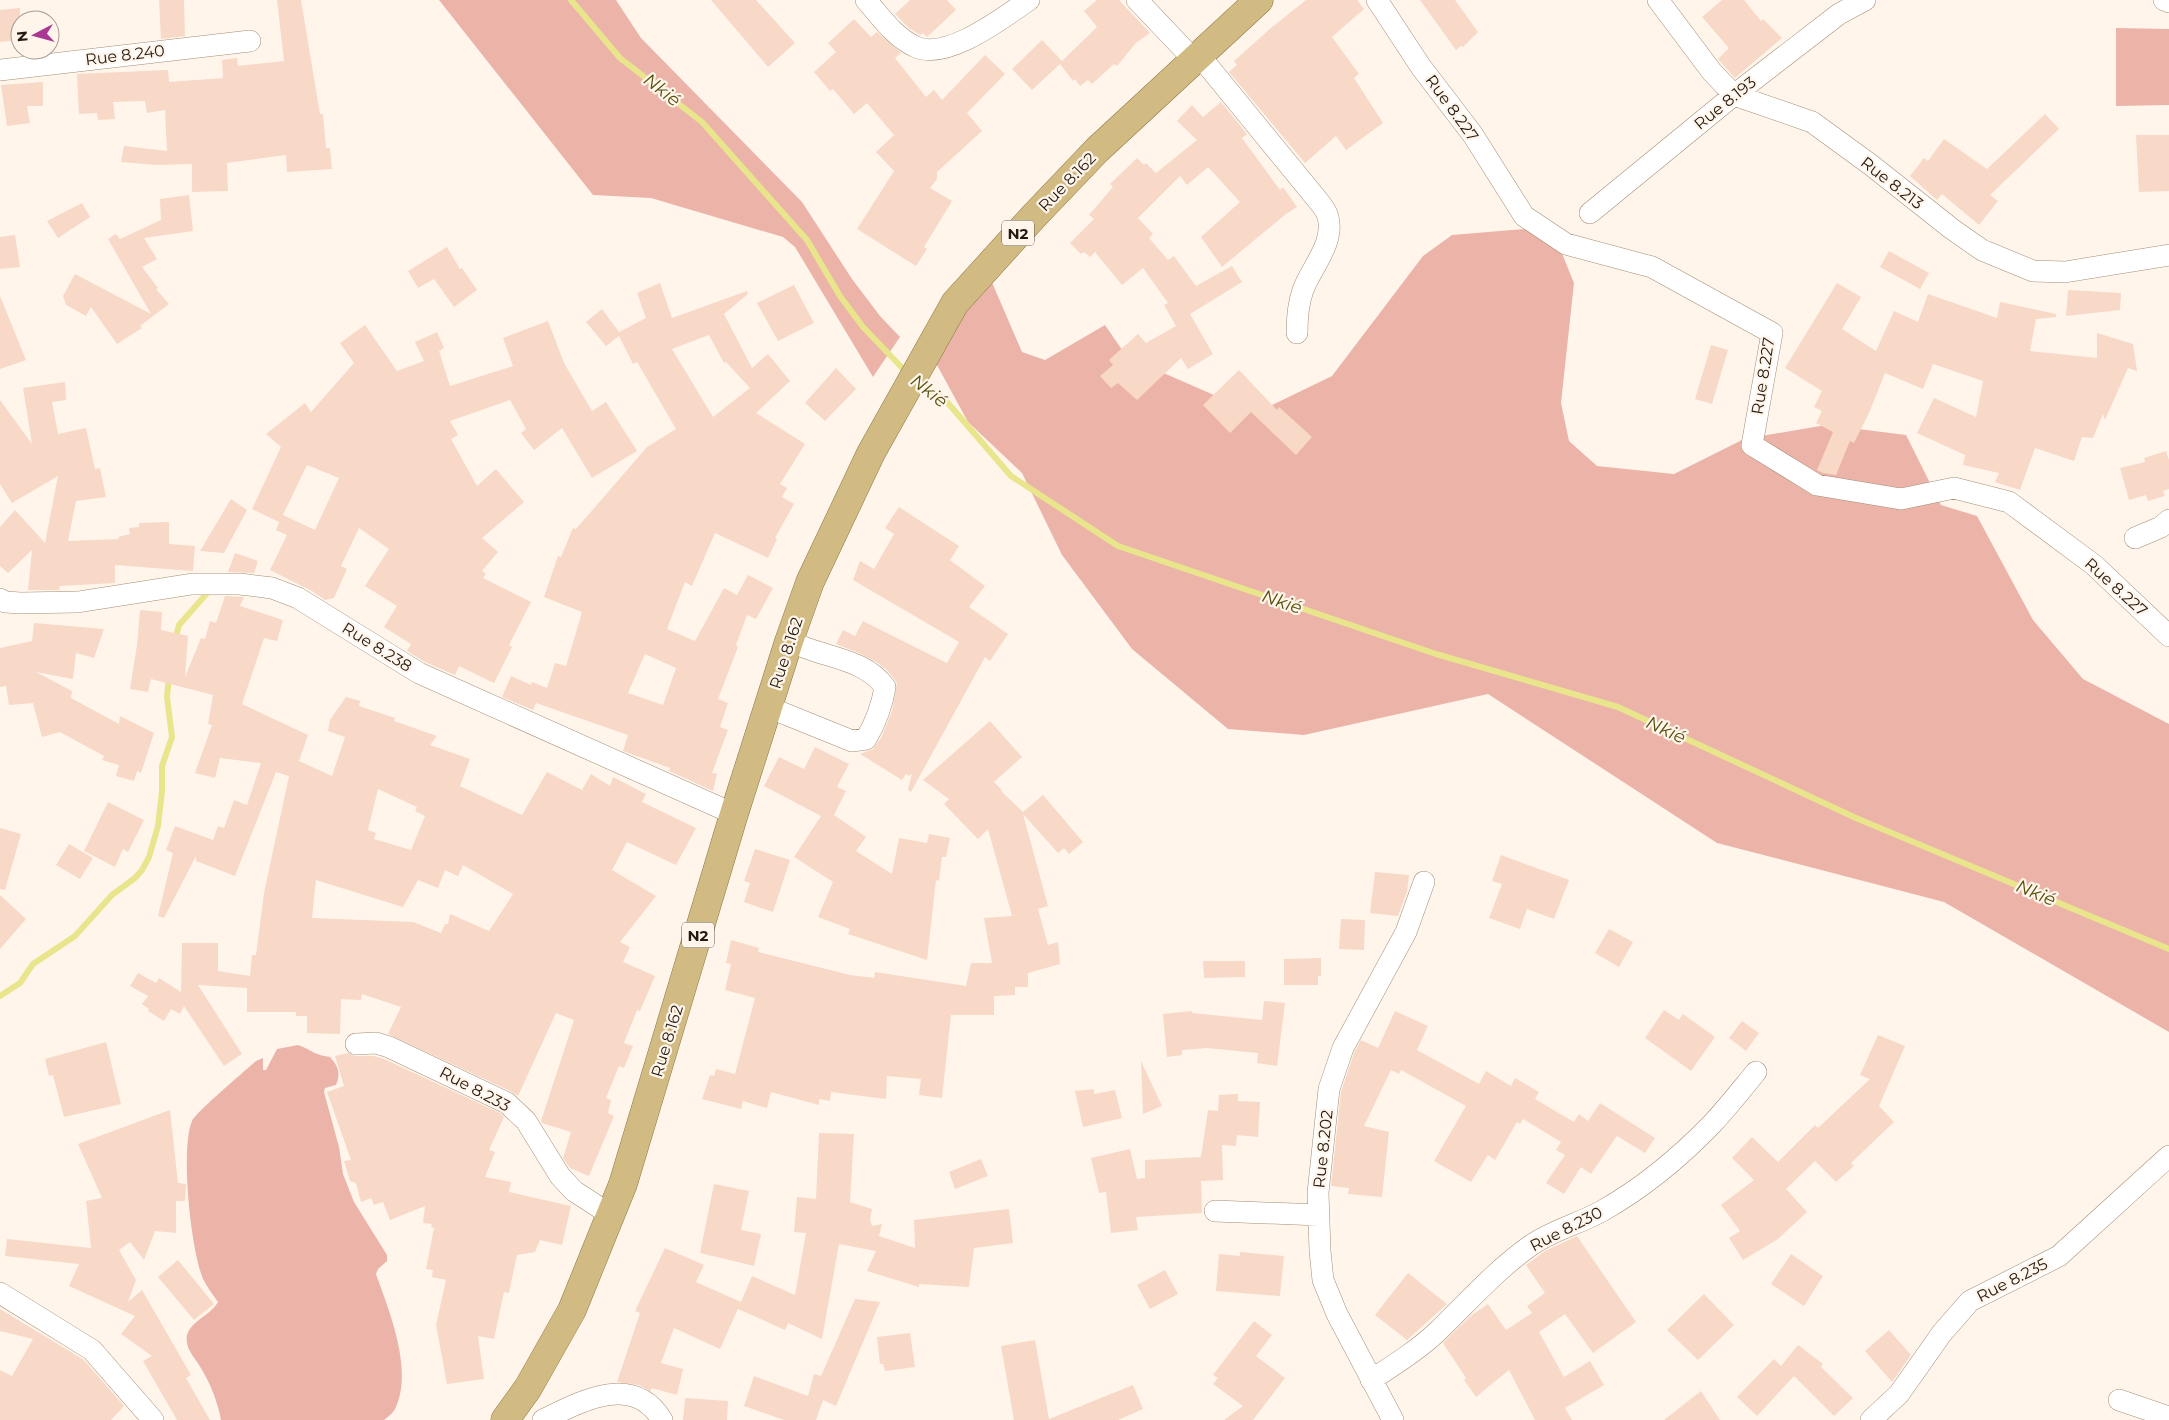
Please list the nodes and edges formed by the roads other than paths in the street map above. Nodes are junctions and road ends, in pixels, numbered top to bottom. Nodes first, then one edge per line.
1 (866, 0) edge
2 (1029, 0) edge
3 (1136, 0) edge
4 (1259, 0) edge
5 (1377, 0) edge
6 (1658, 0) edge
7 (1865, 0) edge
8 (2164, 0) edge
9 (2169, 2) edge
10 (250, 41) dead end
11 (1196, 57) junction
12 (0, 70) edge
13 (1734, 95) junction
14 (1590, 213) dead end
15 (2169, 255) edge
16 (1297, 333) dead end
17 (2169, 520) edge
18 (2135, 538) dead end
19 (0, 599) edge
20 (2169, 636) edge
21 (789, 641) junction
22 (768, 707) junction
23 (734, 814) junction
24 (1424, 882) dead end
25 (356, 1044) dead end
26 (1756, 1072) dead end
27 (2169, 1156) edge
28 (1215, 1211) dead end
29 (611, 1214) junction
30 (1319, 1215) junction
31 (0, 1293) edge
32 (1371, 1380) junction
33 (2118, 1400) dead end
34 (2169, 1417) edge
35 (152, 1420) edge
36 (505, 1420) edge
37 (543, 1420) edge
38 (662, 1420) edge
39 (1394, 1420) edge
40 (1871, 1420) edge

1 - 2 street
3 - 11 street
4 - 11 highway, Rue 8.162 / N2
5 - 20 street, Rue 8.227
6 - 13 street, Rue 8.213
7 - 13 street, Rue 8.193
8 - 9 street
10 - 12 street, Rue 8.240
11 - 16 street
11 - 21 highway, Rue 8.162 / N2
13 - 14 street, Rue 8.193
13 - 15 street, Rue 8.213
17 - 18 street
19 - 23 street, Rue 8.238
21 - 22 highway, Rue 8.162 / N2
21 - 22 street
22 - 23 highway, Rue 8.162 / N2
23 - 29 highway, Rue 8.162 / N2
24 - 30 street, Rue 8.202
25 - 29 street, Rue 8.233
26 - 32 street, Rue 8.230
27 - 40 street, Rue 8.235
28 - 30 street
29 - 36 highway, Rue 8.162 / N2
30 - 32 street, Rue 8.202
31 - 35 street
32 - 39 street, Rue 8.202
33 - 34 street
37 - 38 street

